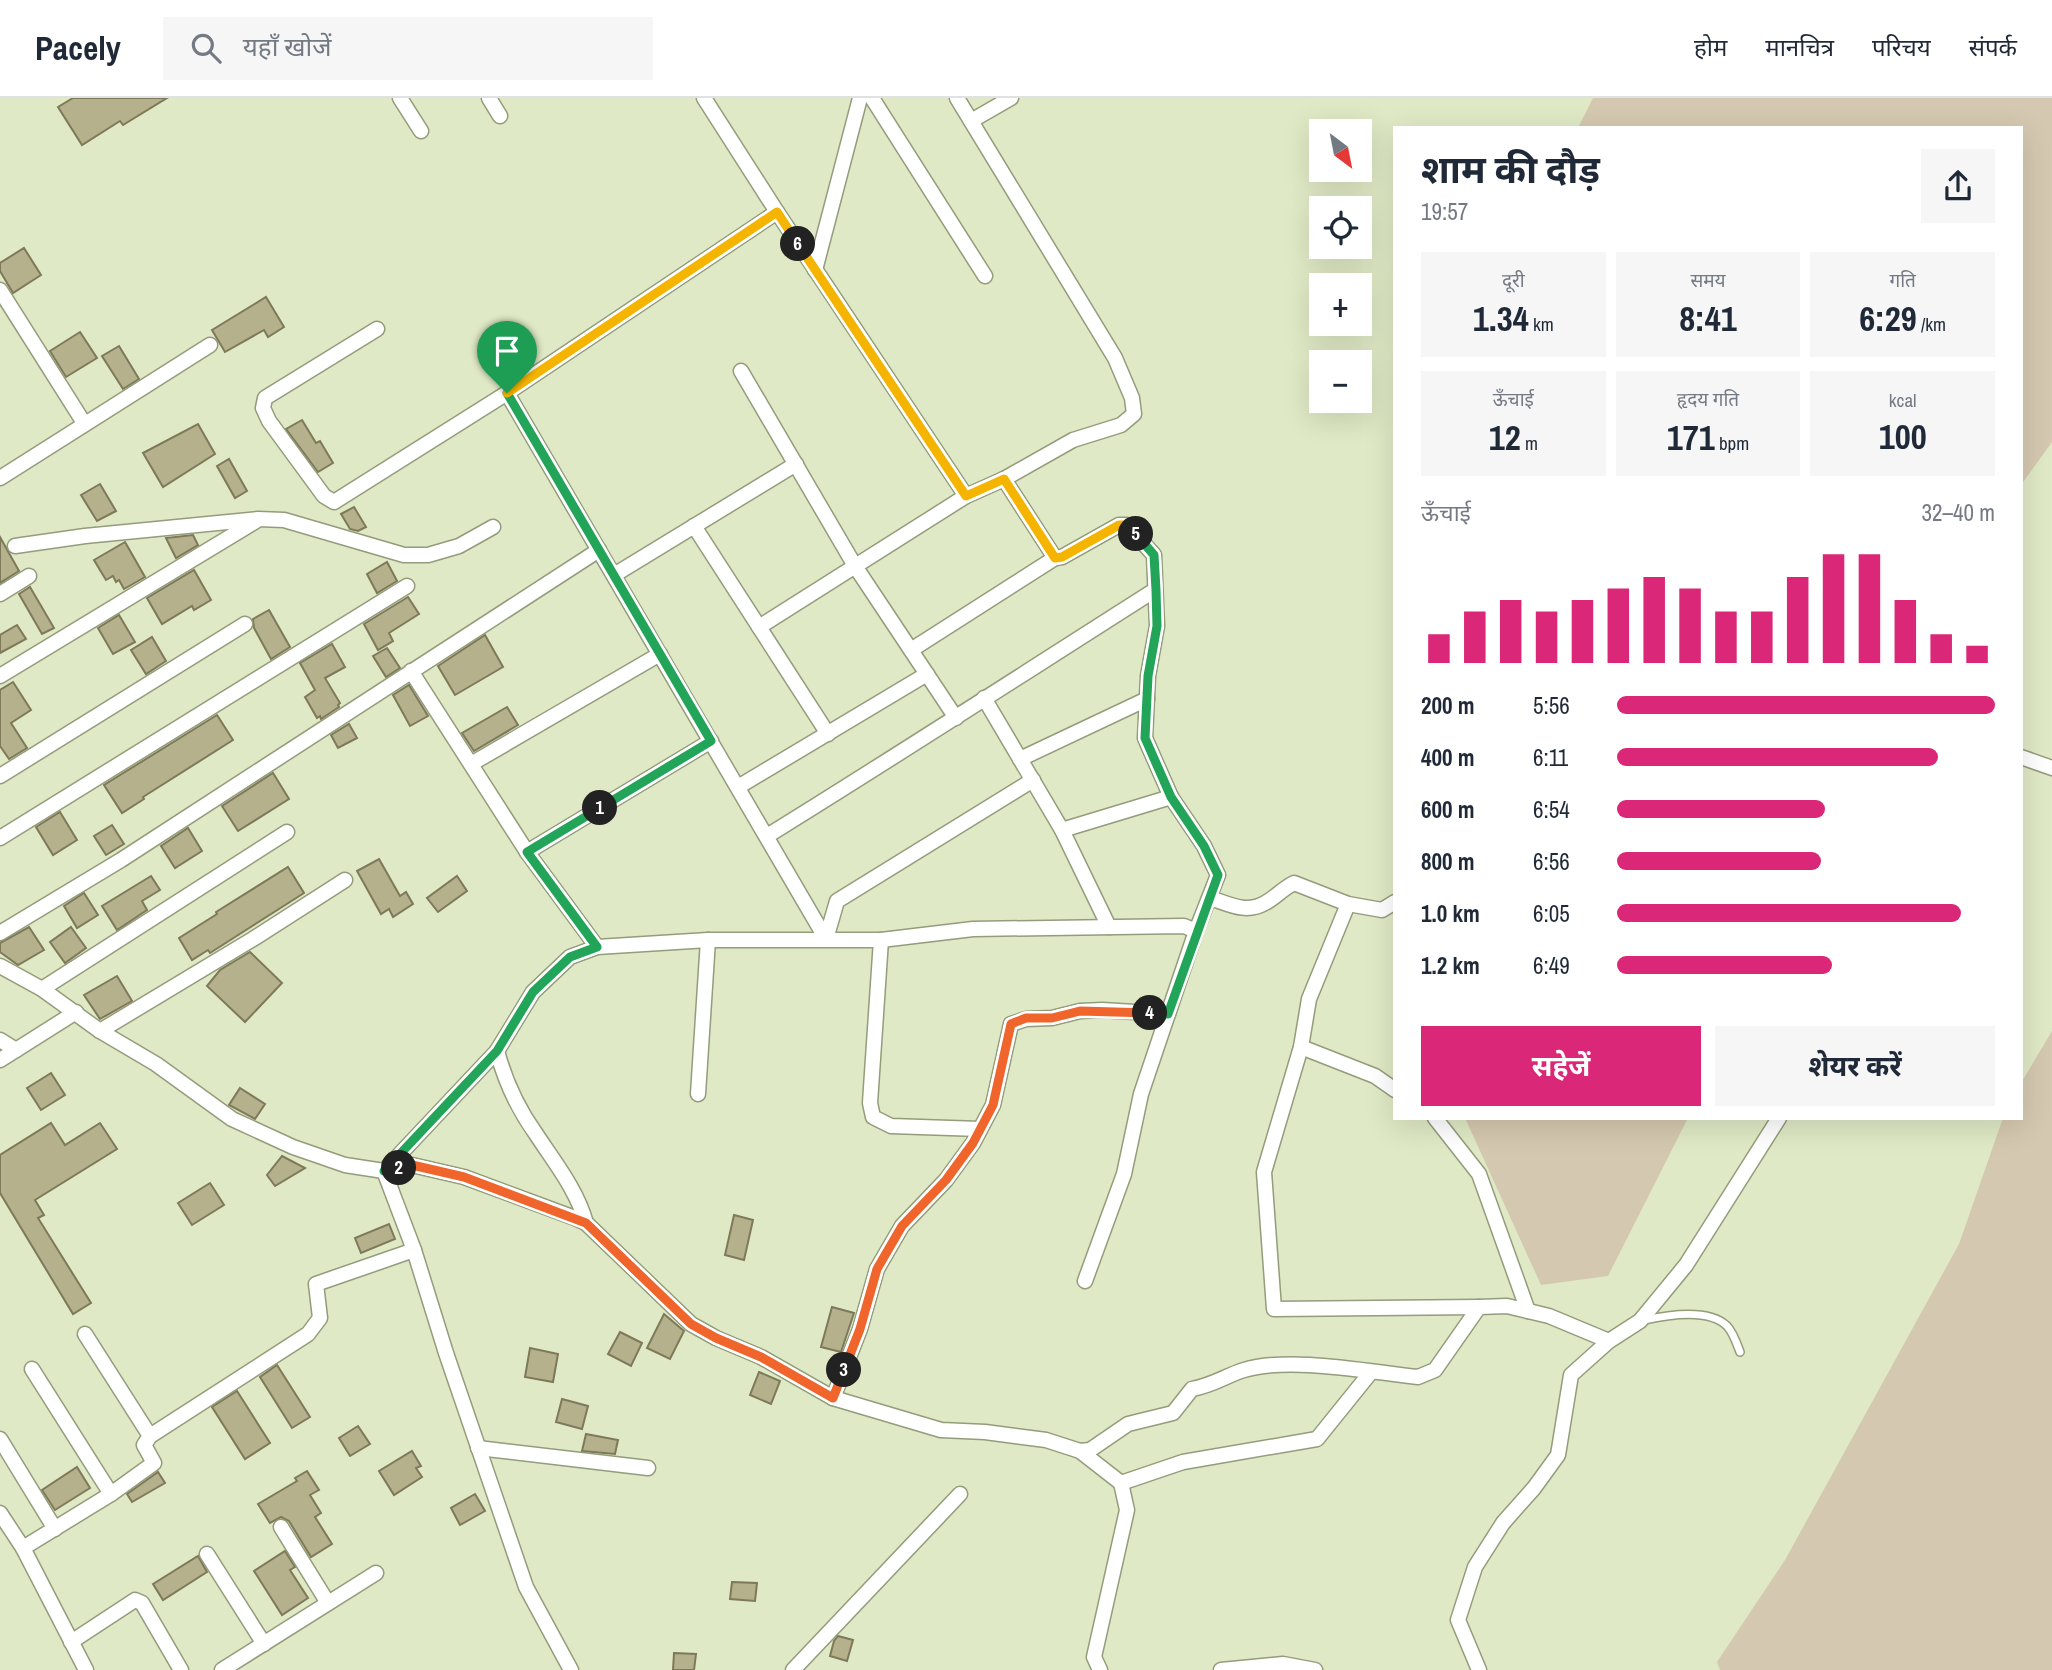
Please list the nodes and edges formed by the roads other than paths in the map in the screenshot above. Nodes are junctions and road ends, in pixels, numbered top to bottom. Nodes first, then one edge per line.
1 (400, 98) edge
2 (489, 98) edge
3 (704, 98) edge
4 (860, 98) edge
5 (872, 98) edge
6 (957, 98) edge
7 (1011, 98) edge
8 (500, 116) dead end
9 (971, 121) junction
10 (421, 131) dead end
11 (777, 212) junction
12 (815, 271) junction
13 (985, 276) dead end
14 (0, 290) edge
15 (377, 329) dead end
16 (210, 345) dead end
17 (741, 371) dead end
18 (507, 393) junction
19 (84, 423) junction
20 (796, 464) junction
21 (0, 478) edge
22 (1004, 479) junction
23 (966, 496) junction
24 (258, 519) junction
25 (694, 526) junction
26 (493, 527) dead end
27 (15, 546) dead end
28 (599, 550) junction
29 (1055, 558) junction
30 (855, 566) junction
31 (614, 575) junction
32 (29, 576) dead end
33 (407, 586) dead end
34 (1156, 590) junction
35 (0, 594) edge
36 (245, 624) dead end
37 (760, 627) junction
38 (911, 650) junction
39 (660, 654) junction
40 (411, 671) junction
41 (927, 674) junction
42 (0, 676) edge
43 (984, 698) junction
44 (1147, 699) junction
45 (956, 718) junction
46 (828, 733) junction
47 (711, 741) junction
48 (2023, 758) edge
49 (1020, 759) junction
50 (471, 764) junction
51 (2052, 768) edge
52 (0, 776) edge
53 (1033, 780) junction
54 (738, 787) junction
55 (1171, 797) junction
56 (1062, 831) junction
57 (287, 832) dead end
58 (767, 836) junction
59 (0, 838) edge
60 (527, 852) junction
61 (345, 880) dead end
62 (1210, 898) junction
63 (1393, 903) edge
64 (1348, 904) junction
65 (1109, 927) junction
66 (1196, 931) junction
67 (0, 933) edge
68 (826, 939) junction
69 (708, 940) junction
70 (881, 940) junction
71 (597, 947) junction
72 (0, 966) edge
73 (42, 989) junction
74 (76, 1012) junction
75 (1168, 1014) junction
76 (100, 1031) junction
77 (0, 1040) edge
78 (1301, 1047) junction
79 (16, 1050) junction
80 (497, 1051) junction
81 (0, 1060) edge
82 (1393, 1089) edge
83 (698, 1094) dead end
84 (1437, 1120) edge
85 (1778, 1120) edge
86 (980, 1129) junction
87 (384, 1171) junction
88 (586, 1223) junction
89 (414, 1250) junction
90 (1085, 1281) dead end
91 (1479, 1307) junction
92 (1528, 1311) junction
93 (1640, 1321) junction
94 (85, 1334) dead end
95 (1609, 1341) junction
96 (1741, 1352) dead end
97 (32, 1369) dead end
98 (1370, 1372) junction
99 (833, 1398) junction
100 (150, 1436) junction
101 (0, 1439) edge
102 (478, 1448) junction
103 (1080, 1451) junction
104 (648, 1468) dead end
105 (1121, 1483) junction
106 (111, 1494) junction
107 (960, 1494) dead end
108 (0, 1513) edge
109 (281, 1527) dead end
110 (55, 1530) junction
111 (23, 1548) junction
112 (207, 1554) dead end
113 (376, 1573) dead end
114 (328, 1603) junction
115 (71, 1642) junction
116 (264, 1644) junction
117 (1474, 1669) edge
118 (86, 1670) edge
119 (181, 1670) edge
120 (222, 1670) edge
121 (571, 1670) edge
122 (793, 1670) edge
123 (1100, 1670) edge
124 (1221, 1670) edge
125 (1315, 1670) edge

1 - 10 street
2 - 8 street
3 - 11 street
4 - 12 street
5 - 13 street
6 - 9 street
7 - 9 street
9 - 22 street
11 - 12 street
11 - 18 street
12 - 23 street
14 - 19 street
15 - 18 street
16 - 19 street
17 - 20 street
18 - 28 street
19 - 21 street
20 - 25 street
20 - 30 street
22 - 23 street
22 - 29 street
23 - 30 street
24 - 26 street
24 - 27 street
24 - 42 street
25 - 31 street
25 - 37 street
28 - 31 street
28 - 40 street
29 - 34 street
29 - 38 street
30 - 37 street
30 - 38 street
31 - 39 street
32 - 35 street
33 - 59 street
34 - 43 street
34 - 44 street
36 - 52 street
37 - 46 street
38 - 41 street
39 - 47 street
39 - 50 street
40 - 50 street
40 - 67 street
41 - 45 street
41 - 46 street
43 - 45 street
43 - 49 street
44 - 49 street
44 - 55 street
45 - 58 street
46 - 54 street
47 - 54 street
47 - 60 street
48 - 51 street
49 - 53 street
50 - 60 street
53 - 56 street
53 - 68 street
54 - 58 street
55 - 56 street
55 - 62 street
56 - 65 street
57 - 73 street
58 - 68 street
60 - 71 street
61 - 76 street
62 - 64 street
62 - 66 street
63 - 64 street
64 - 78 street
65 - 66 street
65 - 70 street
66 - 75 street
68 - 69 street
68 - 70 street
69 - 71 street
69 - 83 street
70 - 86 street
71 - 80 street
72 - 73 street
73 - 74 street
74 - 76 street
74 - 79 street
75 - 86 street
75 - 90 street
76 - 87 street
77 - 79 street
78 - 82 street
78 - 91 street
79 - 81 street
80 - 87 street
80 - 88 street
84 - 92 street
85 - 93 street
86 - 99 street
87 - 88 street
87 - 89 street
88 - 99 street
89 - 100 street
89 - 102 street
91 - 92 street
91 - 98 street
92 - 95 street
93 - 95 street
93 - 96 lane
94 - 100 street
95 - 117 street
97 - 106 street
98 - 103 street
98 - 105 street
99 - 103 street
100 - 106 street
101 - 110 street
102 - 104 street
102 - 121 street
103 - 105 street
105 - 123 street
106 - 110 street
107 - 122 street
108 - 111 street
109 - 114 street
110 - 111 street
111 - 115 street
112 - 116 street
113 - 114 street
114 - 116 street
115 - 118 street
115 - 119 street
116 - 120 street
124 - 125 street

